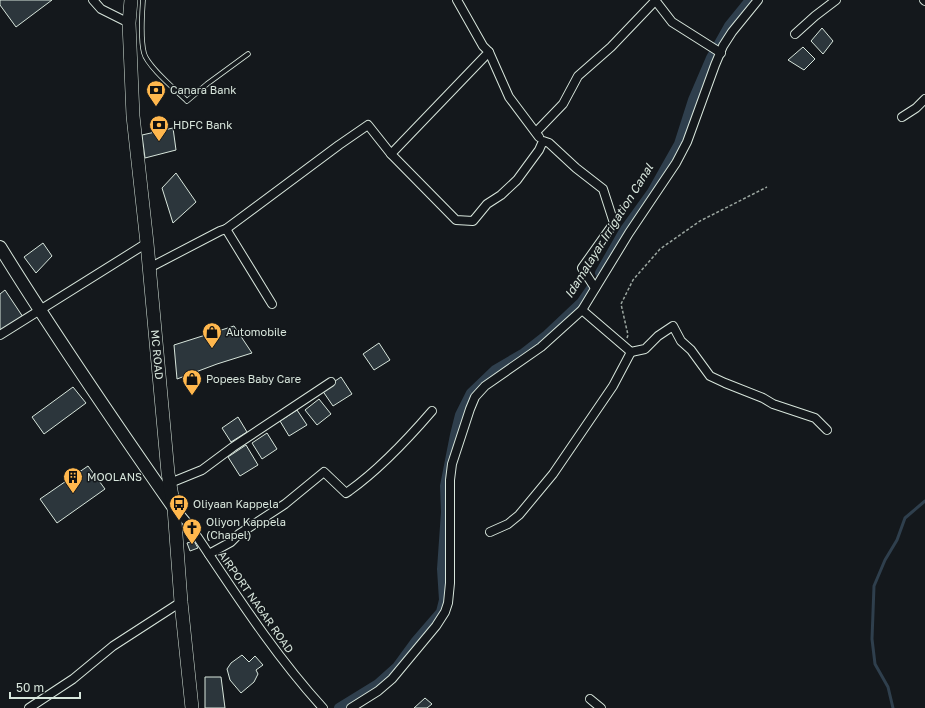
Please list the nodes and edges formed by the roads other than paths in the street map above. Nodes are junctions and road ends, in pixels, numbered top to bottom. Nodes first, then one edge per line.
1 (93, 0) edge
2 (131, 0) edge
3 (143, 0) edge
4 (457, 0) edge
5 (655, 0) edge
6 (758, 0) edge
7 (836, 0) edge
8 (129, 23) junction
9 (794, 34) dead end
10 (489, 52) junction
11 (720, 53) junction
12 (248, 54) dead end
13 (925, 99) edge
14 (902, 117) dead end
15 (536, 132) junction
16 (542, 141) junction
17 (391, 154) junction
18 (226, 229) junction
19 (147, 243) junction
20 (0, 247) edge
21 (149, 268) junction
22 (595, 288) junction
23 (272, 304) dead end
24 (582, 310) junction
25 (40, 311) junction
26 (0, 335) edge
27 (631, 352) junction
28 (331, 382) dead end
29 (432, 411) dead end
30 (827, 430) dead end
31 (170, 483) junction
32 (174, 508) junction
33 (490, 532) dead end
34 (209, 554) junction
35 (181, 602) junction
36 (590, 699) dead end
37 (29, 708) edge
38 (192, 708) edge
39 (323, 708) edge
40 (351, 708) edge
41 (601, 708) edge

1 - 8 street
2 - 8 main road, MC ROAD
3 - 12 lane
4 - 10 street
5 - 11 street
5 - 15 street
6 - 11 street
7 - 9 street
8 - 19 main road, MC ROAD
10 - 15 street
10 - 17 street
11 - 22 street
13 - 14 street
15 - 16 street
16 - 17 street
16 - 22 street
17 - 18 street
18 - 21 street
18 - 23 street
19 - 21 main road, MC ROAD
19 - 25 street
20 - 25 main road
21 - 31 main road, MC ROAD
22 - 24 street
24 - 27 street
24 - 40 street
25 - 26 street
25 - 32 main road
27 - 30 street
27 - 33 street
28 - 31 street
29 - 34 street
31 - 32 main road, MC ROAD
32 - 34 street, AIRPORT NAGAR ROAD
32 - 35 main road, MC ROAD
34 - 39 street, AIRPORT NAGAR ROAD
35 - 37 street
35 - 38 main road, MC ROAD
36 - 41 street

